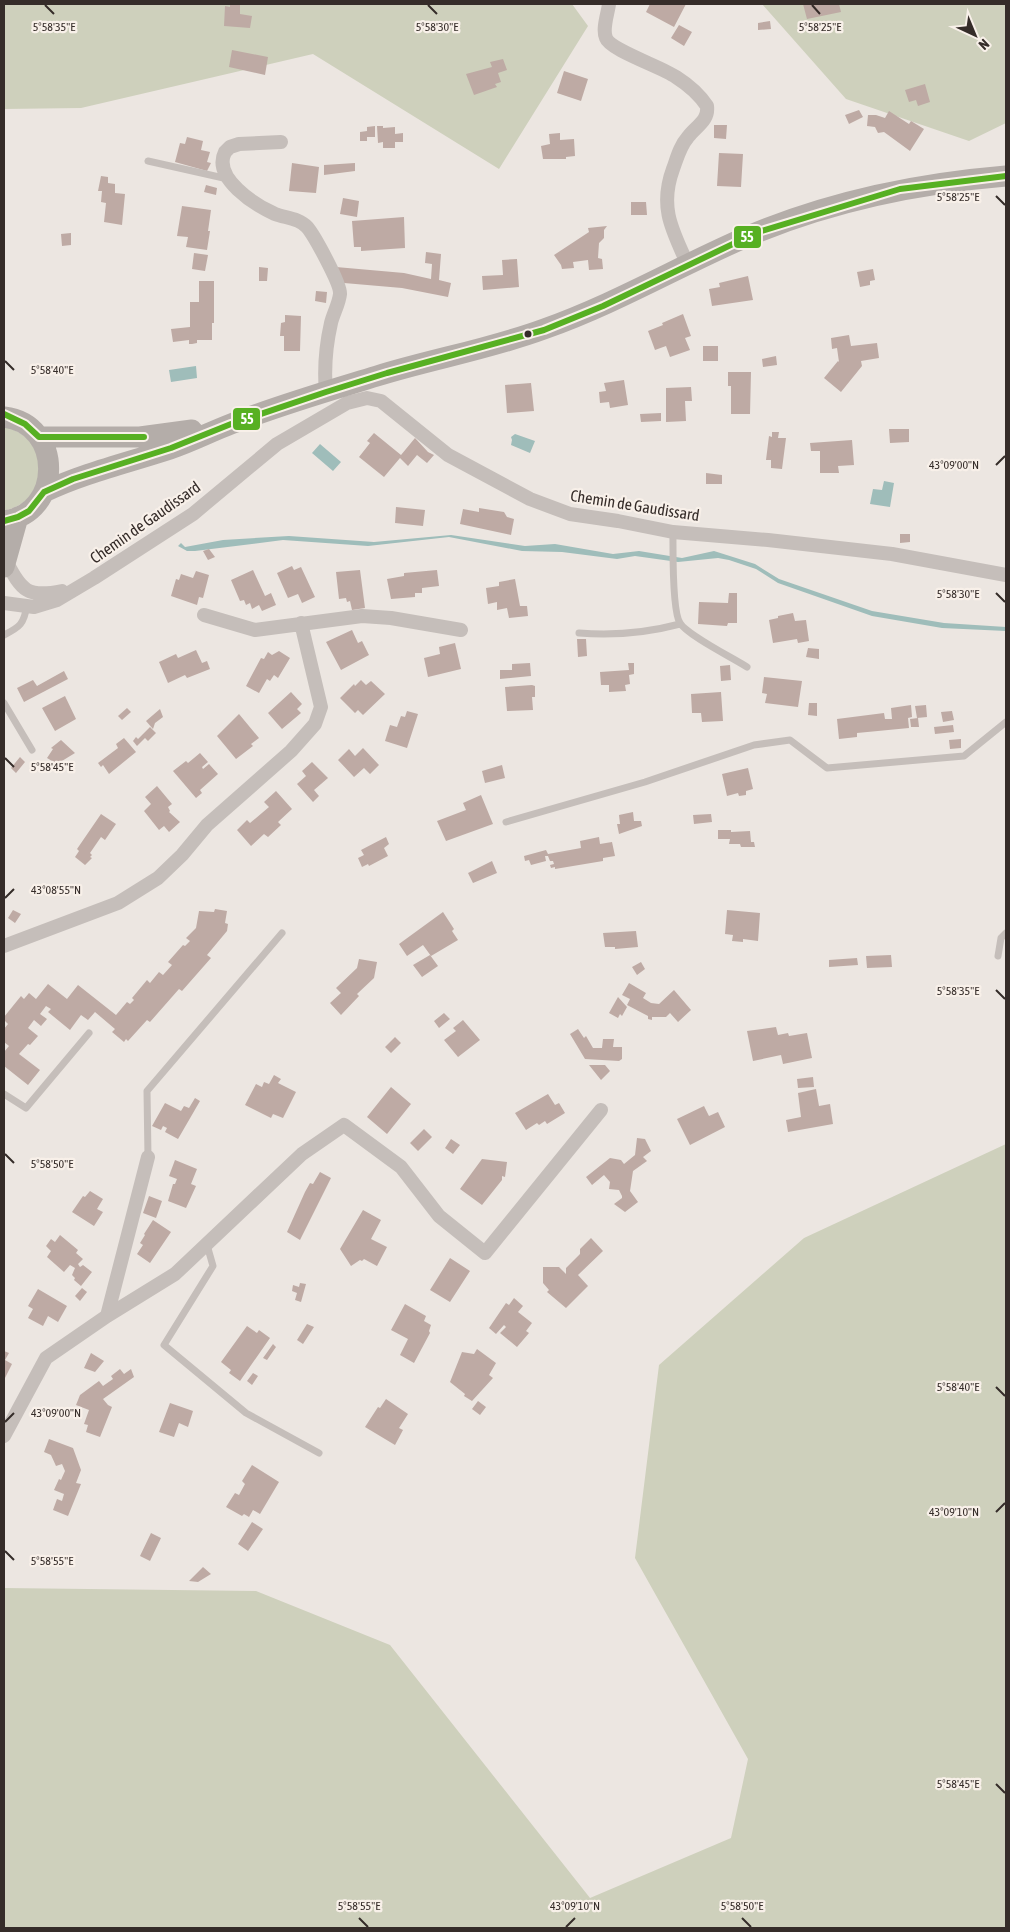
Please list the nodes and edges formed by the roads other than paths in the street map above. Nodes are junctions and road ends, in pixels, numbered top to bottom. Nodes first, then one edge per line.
1 (609, 4) edge
2 (281, 142) dead end
3 (148, 161) dead end
4 (1006, 176) edge
5 (229, 179) junction
6 (688, 265) junction
7 (326, 392) junction
8 (4, 417) edge
9 (231, 424) junction
10 (39, 437) junction
11 (44, 492) junction
12 (11, 519) edge
13 (673, 532) junction
14 (5, 564) edge
15 (1006, 576) edge
16 (28, 600) junction
17 (4, 604) edge
18 (204, 615) dead end
19 (301, 623) junction
20 (680, 624) junction
21 (461, 630) dead end
22 (579, 633) dead end
23 (4, 635) edge
24 (747, 667) dead end
25 (4, 703) edge
26 (1006, 722) edge
27 (32, 750) dead end
28 (506, 822) dead end
29 (282, 932) dead end
30 (1006, 933) edge
31 (4, 946) edge
32 (998, 956) dead end
33 (89, 1033) dead end
34 (4, 1094) edge
35 (601, 1110) dead end
36 (148, 1157) joint
37 (207, 1245) junction
38 (107, 1316) junction
39 (4, 1436) edge
40 (319, 1453) dead end

1 - 6 street
2 - 5 street
3 - 5 lane
4 - 6 main road
5 - 7 street
6 - 7 main road
7 - 9 main road
8 - 10 main road
9 - 10 main road
9 - 11 main road
10 - 11 main road
11 - 12 main road
12 - 14 main road
13 - 15 street, Chemin de Gaudissard
13 - 16 street, Chemin de Gaudissard
13 - 20 lane
14 - 16 street
16 - 17 street, Chemin de Gaudissard
16 - 23 lane
18 - 19 street
19 - 21 street
19 - 31 street
20 - 22 lane
20 - 24 lane
25 - 27 lane
26 - 28 lane
29 - 36 lane
30 - 32 lane
33 - 34 lane
35 - 37 street
36 - 38 street
37 - 38 street
37 - 40 lane
38 - 39 street

